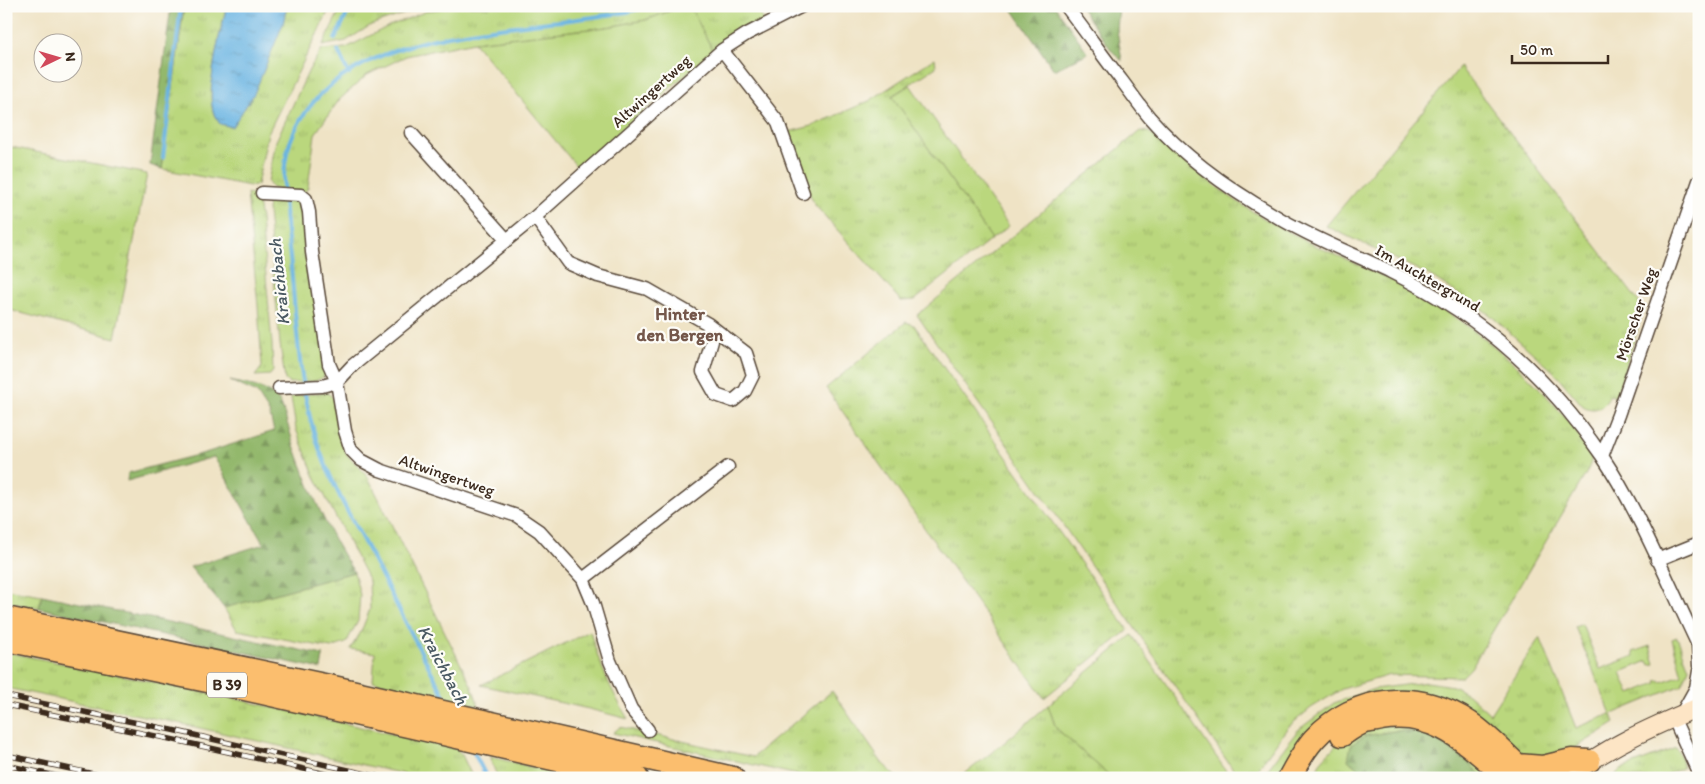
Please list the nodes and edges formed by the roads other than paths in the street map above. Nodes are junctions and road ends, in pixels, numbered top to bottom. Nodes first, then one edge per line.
1 (802, 6) edge
2 (1066, 6) edge
3 (722, 50) junction
4 (411, 133) dead end
5 (1699, 181) edge
6 (262, 193) dead end
7 (803, 193) dead end
8 (535, 217) junction
9 (507, 240) junction
10 (708, 324) junction
11 (337, 382) junction
12 (285, 388) dead end
13 (1602, 456) junction
14 (728, 467) dead end
15 (1699, 543) edge
16 (1657, 560) junction
17 (583, 579) junction
18 (6, 618) edge
19 (6, 640) edge
20 (1699, 646) edge
21 (1699, 666) edge
22 (1699, 672) edge
23 (1699, 706) edge
24 (1678, 715) junction
25 (648, 730) dead end
26 (1589, 761) junction
27 (1509, 772) edge
28 (1699, 774) edge
29 (637, 778) edge
30 (733, 778) edge
31 (1289, 778) edge
32 (1306, 778) edge
33 (1568, 778) edge

1 - 3 street, Altwingertweg
2 - 13 street, Im Auchtergrund
3 - 7 street
3 - 8 street, Altwingertweg
4 - 9 street
5 - 13 street, Mörscher Weg
6 - 11 street, Altwingertweg
8 - 9 street, Altwingertweg
8 - 10 street
9 - 11 street, Altwingertweg
10 - 10 street
11 - 12 street
11 - 17 street, Altwingertweg
13 - 16 street, Im Auchtergrund
14 - 17 street
15 - 16 street
16 - 20 street, Im Auchtergrund
17 - 25 street, Altwingertweg
18 - 30 highway, B 39
19 - 29 highway, B 39
20 - 21 street
22 - 24 street
23 - 24 main road
24 - 26 main road
24 - 28 street
26 - 27 highway
26 - 33 main road
27 - 31 highway
27 - 32 highway

